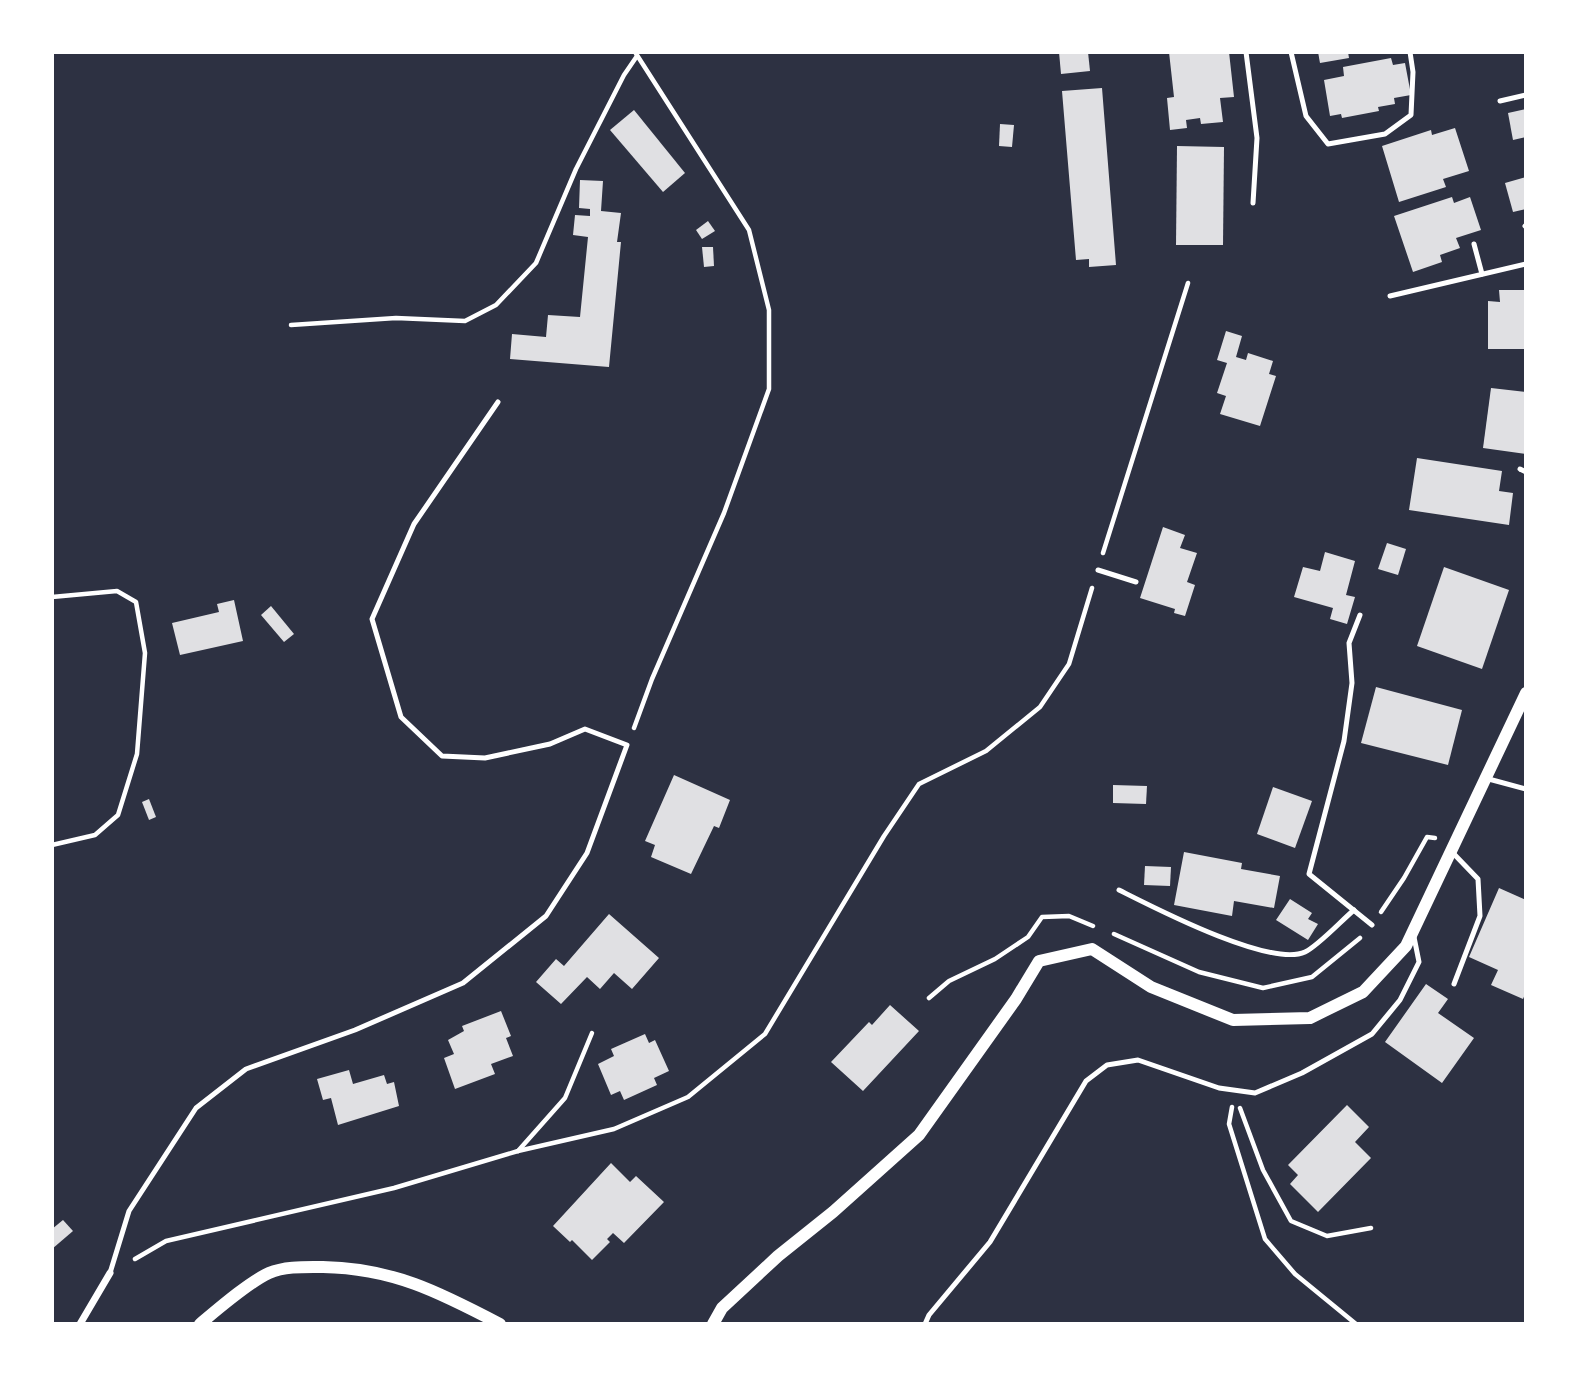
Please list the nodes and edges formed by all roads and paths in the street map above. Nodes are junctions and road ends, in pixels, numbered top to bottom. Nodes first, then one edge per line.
1 (1246, 52) edge
2 (1291, 52) edge
3 (1410, 52) edge
4 (636, 54) edge
5 (1525, 95) edge
6 (1500, 102) dead end
7 (1253, 203) dead end
8 (1474, 244) dead end
9 (1525, 264) edge
10 (1482, 274) junction
11 (1188, 283) dead end
12 (1390, 296) dead end
13 (291, 326) dead end
14 (498, 402) dead end
15 (1098, 570) junction
16 (1136, 582) dead end
17 (52, 597) edge
18 (1360, 615) dead end
19 (1525, 692) edge
20 (627, 745) junction
21 (1485, 778) junction
22 (1525, 789) edge
23 (54, 845) edge
24 (1451, 850) junction
25 (1119, 890) dead end
26 (1354, 910) junction
27 (1372, 925) dead end
28 (1413, 931) junction
29 (1454, 984) dead end
30 (592, 1033) dead end
31 (1234, 1090) junction
32 (518, 1151) junction
33 (1371, 1228) dead end
34 (110, 1273) junction
35 (80, 1324) edge
36 (200, 1324) edge
37 (500, 1324) edge
38 (713, 1324) edge
39 (925, 1324) edge
40 (1356, 1324) edge

1 - 7 lane
2 - 3 lane
4 - 13 path
4 - 20 path
5 - 6 lane
8 - 10 lane
9 - 10 lane
10 - 12 lane
11 - 15 path
14 - 20 lane
15 - 16 lane
15 - 32 path
17 - 23 path
18 - 26 lane
19 - 21 street
20 - 34 lane
21 - 22 lane
21 - 24 street
24 - 28 street
24 - 29 lane
25 - 26 lane
26 - 27 lane
28 - 31 lane
28 - 38 street
30 - 32 path
31 - 33 path
31 - 39 lane
31 - 40 path
32 - 34 path
34 - 35 street
36 - 37 street

